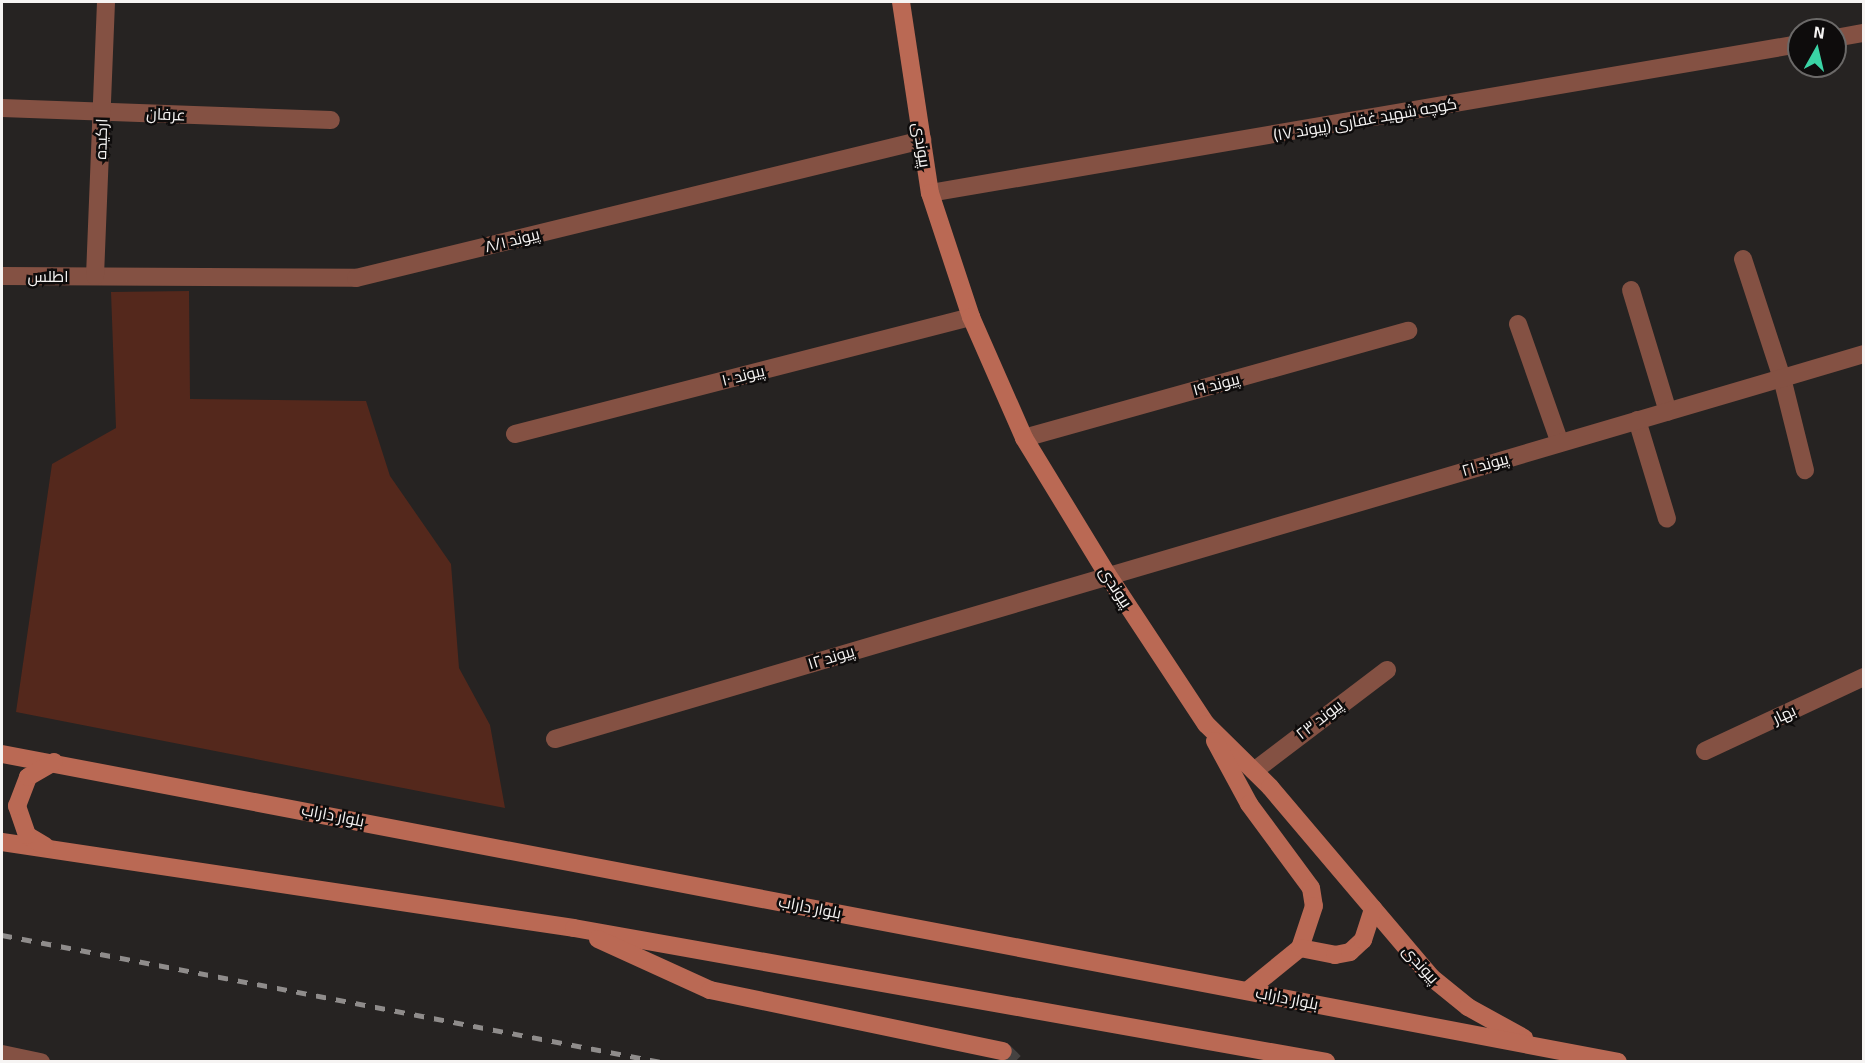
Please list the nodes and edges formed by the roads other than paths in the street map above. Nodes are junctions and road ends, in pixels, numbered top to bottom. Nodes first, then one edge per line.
1 (106, 2) edge
2 (901, 2) edge
3 (1863, 33) edge
4 (1847, 36) edge
5 (1787, 46) edge
6 (2, 108) edge
7 (102, 112) junction
8 (331, 120) dead end
9 (922, 140) junction
10 (930, 193) junction
11 (1743, 259) dead end
12 (2, 276) edge
13 (95, 276) junction
14 (1631, 290) dead end
15 (971, 316) junction
16 (1518, 324) dead end
17 (1408, 331) dead end
18 (1863, 354) edge
19 (1782, 378) junction
20 (1668, 412) junction
21 (1637, 420) junction
22 (515, 434) dead end
23 (1024, 438) junction
24 (1560, 443) junction
25 (1805, 470) dead end
26 (1667, 519) dead end
27 (1107, 574) junction
28 (1387, 670) dead end
29 (1863, 677) edge
30 (1206, 724) junction
31 (555, 739) dead end
32 (1705, 751) dead end
33 (2, 754) edge
34 (54, 762) junction
35 (1254, 771) junction
36 (2, 842) edge
37 (53, 851) junction
38 (1373, 909) junction
39 (574, 928) junction
40 (1300, 948) junction
41 (1247, 991) junction
42 (1539, 1046) junction
43 (1003, 1051) tunnel mouth
44 (2, 1054) edge
45 (41, 1062) edge
46 (1326, 1062) edge
47 (1618, 1062) edge

1 - 7 street, ارکیده
2 - 9 main road, پیوندی
3 - 4 street
5 - 10 street, کوچه شهید غفاری (پیوند ۱۷)
6 - 7 street, عرفان
7 - 8 street, عرفان
7 - 13 street, ارکیده
9 - 10 main road, پیوندی
9 - 13 street, پیوند ۸/۱
10 - 15 main road, پیوندی
11 - 19 street
12 - 13 street, اطلس
14 - 20 street
15 - 22 street, پیوند ۱۰
15 - 23 main road, پیوندی
16 - 24 street
17 - 23 street, پیوند ۱۹
18 - 19 street, پیوند ۲۱
19 - 20 street, پیوند ۲۱
19 - 25 street
20 - 21 street, پیوند ۲۱
21 - 24 street, پیوند ۲۱
21 - 26 street
23 - 27 main road, پیوندی
24 - 27 street, پیوند ۲۱
27 - 30 main road, پیوندی
27 - 31 street, پیوند ۱۲
28 - 35 street, پیوند ۲۳
29 - 32 street, بهار
30 - 35 main road, پیوندی
30 - 40 main road
33 - 34 main road, بلوار داراب
34 - 37 main road
34 - 41 main road, بلوار داراب
35 - 38 main road, پیوندی
36 - 37 main road
37 - 39 main road
38 - 40 main road
38 - 42 main road, پیوندی
39 - 43 main road
39 - 46 main road
40 - 41 main road
41 - 42 main road, بلوار داراب
42 - 47 main road, بلوار داراب
44 - 45 street

